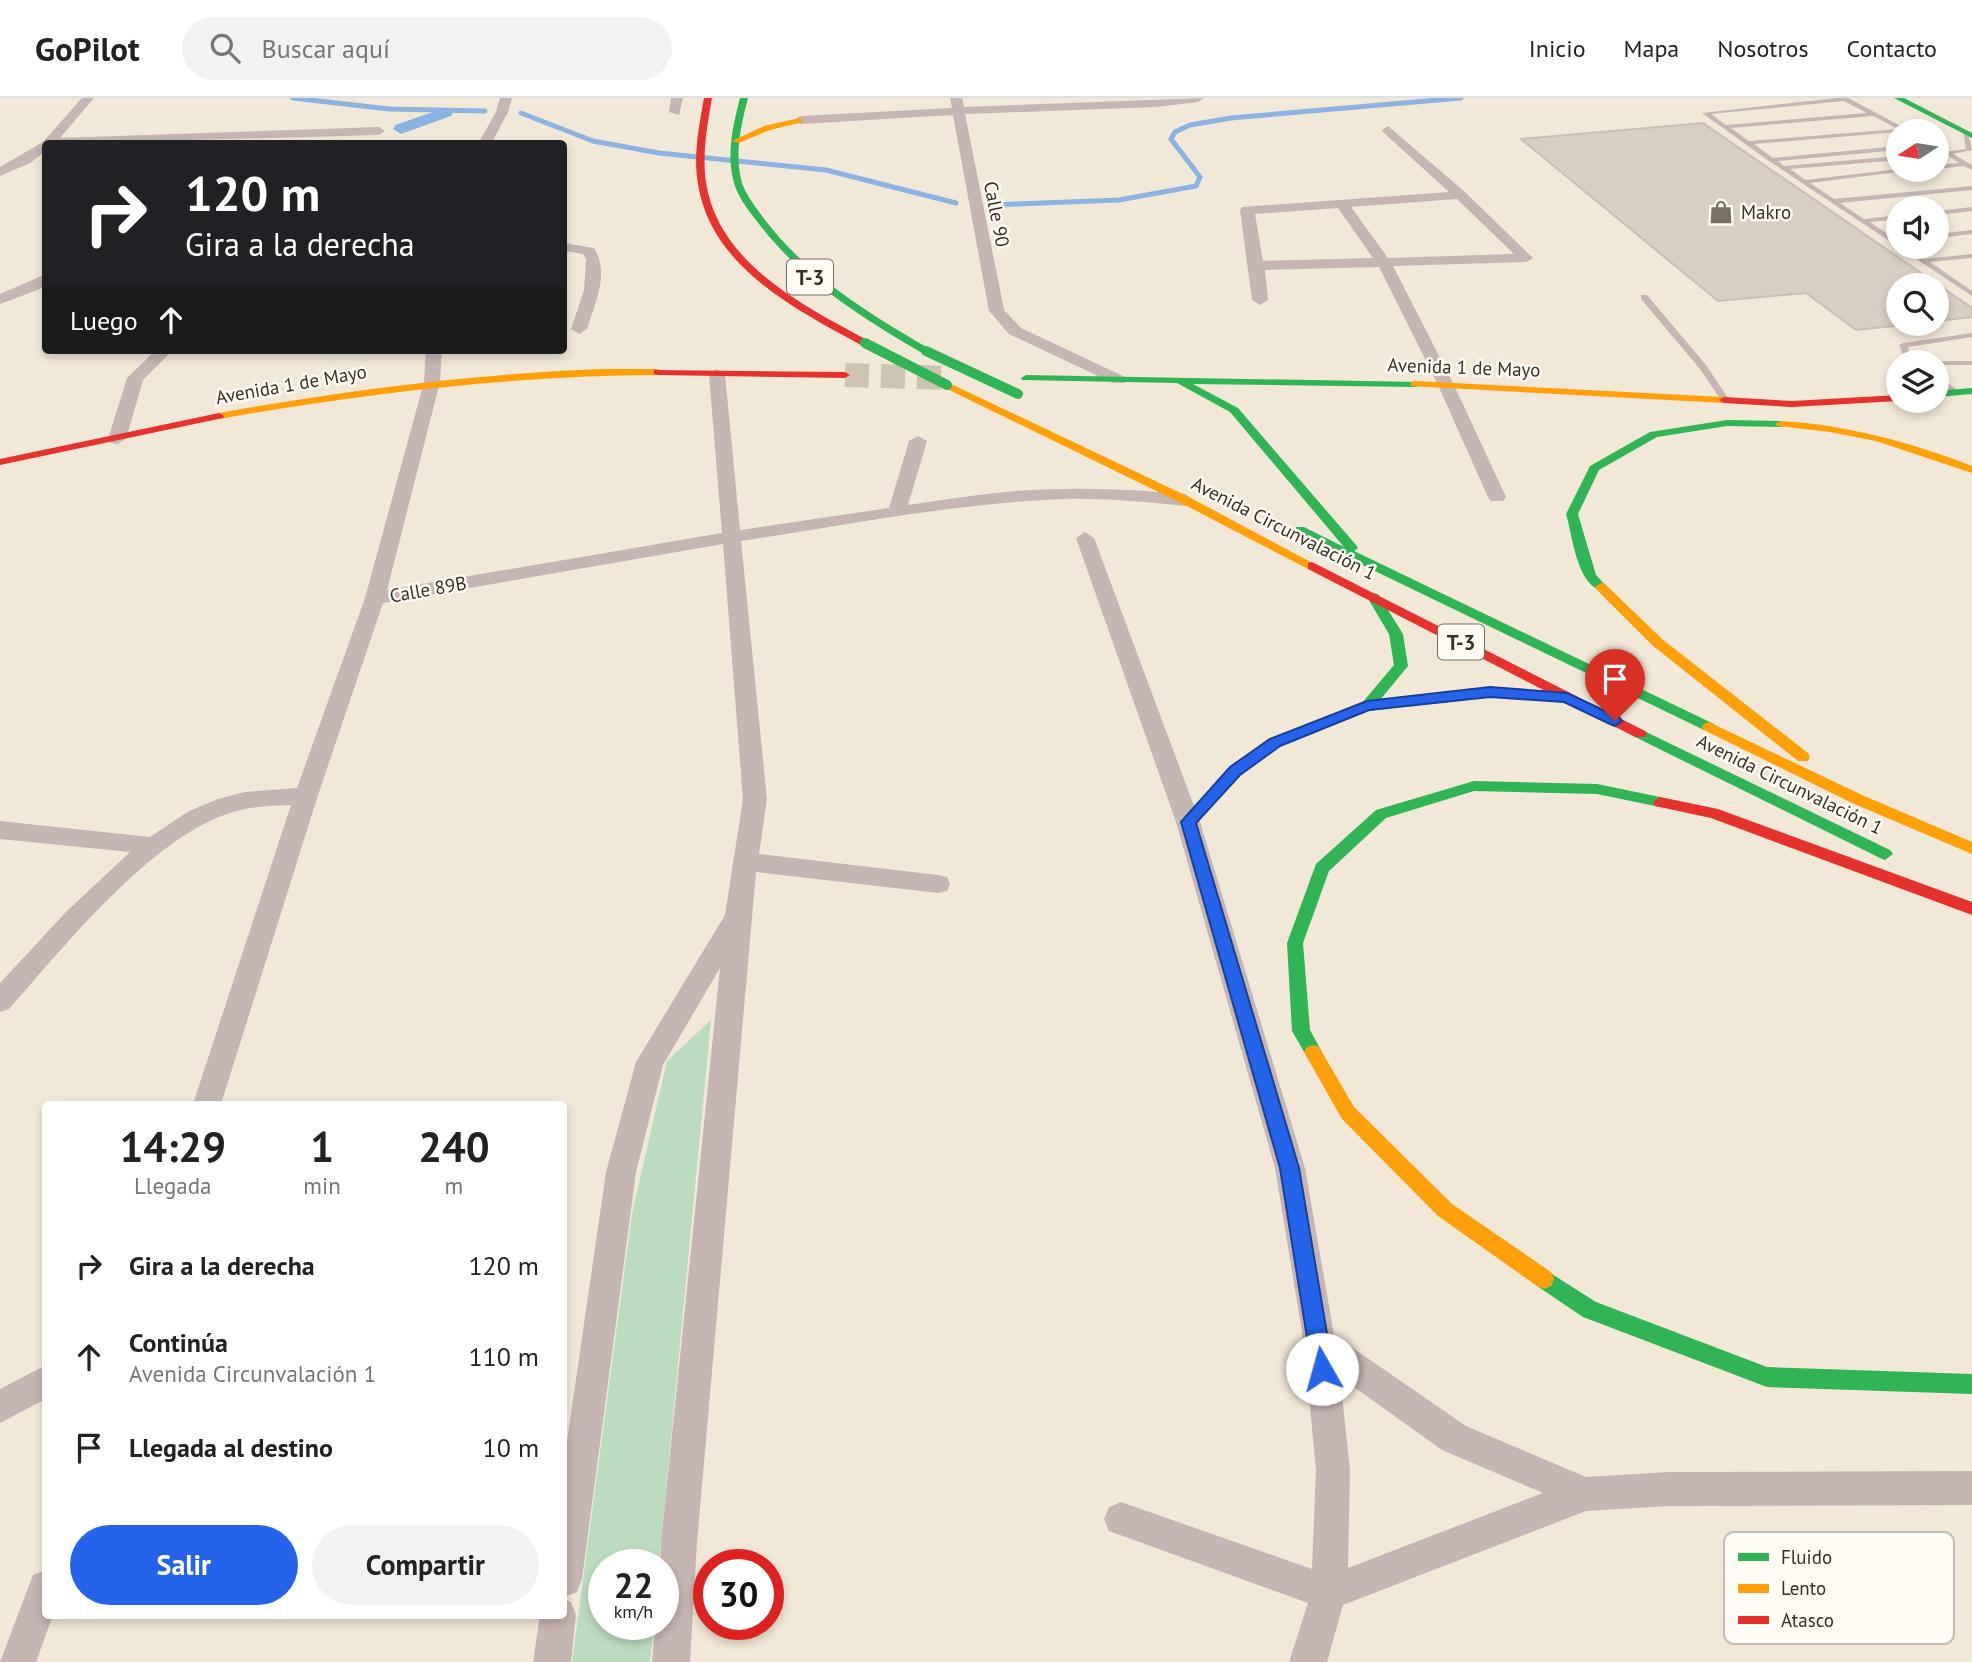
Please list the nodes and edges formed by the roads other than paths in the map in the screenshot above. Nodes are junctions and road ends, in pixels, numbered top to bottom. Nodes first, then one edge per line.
1 (88, 98) edge
2 (506, 98) edge
3 (677, 98) edge
4 (708, 98) edge
5 (1198, 98) edge
6 (1898, 98) edge
7 (1925, 98) edge
8 (740, 100) edge
9 (956, 104) edge
10 (675, 112) dead end
11 (1875, 114) junction
12 (800, 120) junction
13 (1886, 120) edge
14 (1724, 127) junction
15 (1388, 130) dead end
16 (1970, 130) edge
17 (1886, 133) edge
18 (51, 140) edge
19 (150, 140) edge
20 (366, 140) edge
21 (487, 140) edge
22 (1748, 143) junction
23 (42, 148) edge
24 (1886, 149) edge
25 (735, 154) junction
26 (1950, 154) edge
27 (1950, 154) edge
28 (1886, 159) edge
29 (1772, 160) junction
30 (1970, 164) edge
31 (1950, 166) edge
32 (1783, 168) junction
33 (0, 172) edge
34 (1886, 173) edge
35 (1804, 182) junction
36 (1972, 188) edge
37 (1460, 195) junction
38 (1833, 201) junction
39 (1342, 204) junction
40 (1972, 209) edge
41 (1949, 212) edge
42 (1886, 218) edge
43 (1863, 221) junction
44 (1972, 232) edge
45 (1886, 235) edge
46 (1949, 235) edge
47 (567, 247) edge
48 (1972, 256) edge
49 (1920, 259) edge
50 (1923, 261) junction
51 (1384, 263) junction
52 (1257, 266) junction
53 (1972, 280) edge
54 (42, 281) edge
55 (1954, 282) junction
56 (1972, 294) edge
57 (1644, 297) dead end
58 (0, 299) edge
59 (1260, 300) dead end
60 (579, 329) dead end
61 (1972, 335) edge
62 (1906, 350) edge
63 (162, 354) edge
64 (434, 354) edge
65 (1949, 362) edge
66 (1972, 363) edge
67 (717, 373) junction
68 (845, 375) tunnel mouth
69 (1026, 378) dead end
70 (1119, 380) junction
71 (1180, 381) junction
72 (432, 382) junction
73 (1249, 383) junction
74 (1446, 385) junction
75 (1024, 397) dead end
76 (1886, 399) edge
77 (1726, 401) junction
78 (1234, 410) junction
79 (117, 439) junction
80 (918, 441) dead end
81 (0, 462) edge
82 (1972, 470) edge
83 (1497, 497) dead end
84 (1185, 500) junction
85 (897, 512) junction
86 (1288, 525) dead end
87 (732, 537) junction
88 (1085, 538) dead end
89 (1362, 560) junction
90 (1373, 597) junction
91 (375, 598) junction
92 (1567, 698) junction
93 (1367, 706) junction
94 (306, 795) junction
95 (1857, 799) junction
96 (1188, 822) junction
97 (0, 830) edge
98 (154, 846) junction
99 (1972, 848) edge
100 (1898, 860) dead end
101 (746, 862) junction
102 (1935, 878) dead end
103 (938, 884) dead end
104 (1972, 896) edge
105 (1972, 909) edge
106 (738, 915) junction
107 (0, 1001) edge
108 (208, 1101) edge
109 (1320, 1343) junction
110 (42, 1383) edge
111 (1972, 1384) edge
112 (0, 1407) edge
113 (1972, 1489) edge
114 (1586, 1494) junction
115 (1122, 1519) dead end
116 (567, 1557) edge
117 (1329, 1592) junction
118 (42, 1598) edge
119 (557, 1619) edge
120 (17, 1662) edge
121 (552, 1662) edge
122 (671, 1662) edge
123 (1308, 1662) edge

1 - 18 street
2 - 21 street
3 - 10 street
4 - 84 main road, Avenida Circunvalación 1 / T-3, bridge
5 - 9 street
6 - 16 main road
7 - 16 main road
8 - 12 main road
8 - 25 main road, T-3
9 - 12 street
9 - 70 street, Calle 90
11 - 13 lane
11 - 14 lane
11 - 14 lane
12 - 25 main road
14 - 22 lane
15 - 37 street
16 - 26 lane
17 - 22 lane
19 - 20 street
22 - 29 lane
23 - 33 street
24 - 29 lane
25 - 75 main road, T-3, bridge
27 - 30 lane
28 - 32 lane
29 - 32 lane
30 - 31 lane
32 - 35 lane
34 - 35 lane
35 - 38 lane
36 - 38 lane
37 - 39 street
37 - 51 street
38 - 43 lane
39 - 51 street
39 - 52 street
40 - 41 lane
42 - 43 lane
43 - 45 lane
44 - 46 lane
47 - 60 street
48 - 50 lane
49 - 50 lane
50 - 55 lane
51 - 52 street
51 - 74 street
52 - 59 street
53 - 55 lane
54 - 58 street
55 - 56 lane
57 - 77 lane
61 - 62 lane
63 - 79 street
64 - 72 street, Calle 89B
65 - 66 lane
67 - 68 main road, Avenida 1 de Mayo
67 - 72 main road, Avenida 1 de Mayo
67 - 87 street
69 - 70 main road, Avenida 1 de Mayo
70 - 71 main road, Avenida 1 de Mayo
71 - 73 main road, Avenida 1 de Mayo
71 - 78 main road
72 - 79 main road, Avenida 1 de Mayo
72 - 91 street, Calle 89B
73 - 74 main road, Avenida 1 de Mayo
73 - 78 main road
74 - 77 main road, Avenida 1 de Mayo
74 - 83 street
76 - 77 main road, Avenida 1 de Mayo
78 - 89 main road
79 - 81 main road, Avenida 1 de Mayo
80 - 85 street
82 - 95 main road
84 - 85 street, Calle 89B
84 - 90 main road, Avenida Circunvalación 1 / T-3
85 - 87 street, Calle 89B
86 - 89 main road, Avenida Circunvalación 1 / T-3
87 - 91 street, Calle 89B
87 - 101 street
88 - 96 street
89 - 95 main road, Avenida Circunvalación 1 / T-3
90 - 92 main road, Avenida Circunvalación 1 / T-3
90 - 93 main road
91 - 94 street
92 - 93 main road
92 - 100 main road, Avenida Circunvalación 1 / T-3
93 - 96 main road
94 - 98 street
94 - 108 street
95 - 99 main road, Avenida Circunvalación 1 / T-3
96 - 109 street
97 - 98 street
98 - 107 street
101 - 103 street
101 - 106 street
102 - 104 main road
105 - 111 main road
106 - 116 street
106 - 122 street
109 - 114 street
109 - 117 street
110 - 112 street
113 - 114 street
114 - 117 street
115 - 117 street
117 - 123 street
118 - 120 street
119 - 121 street

